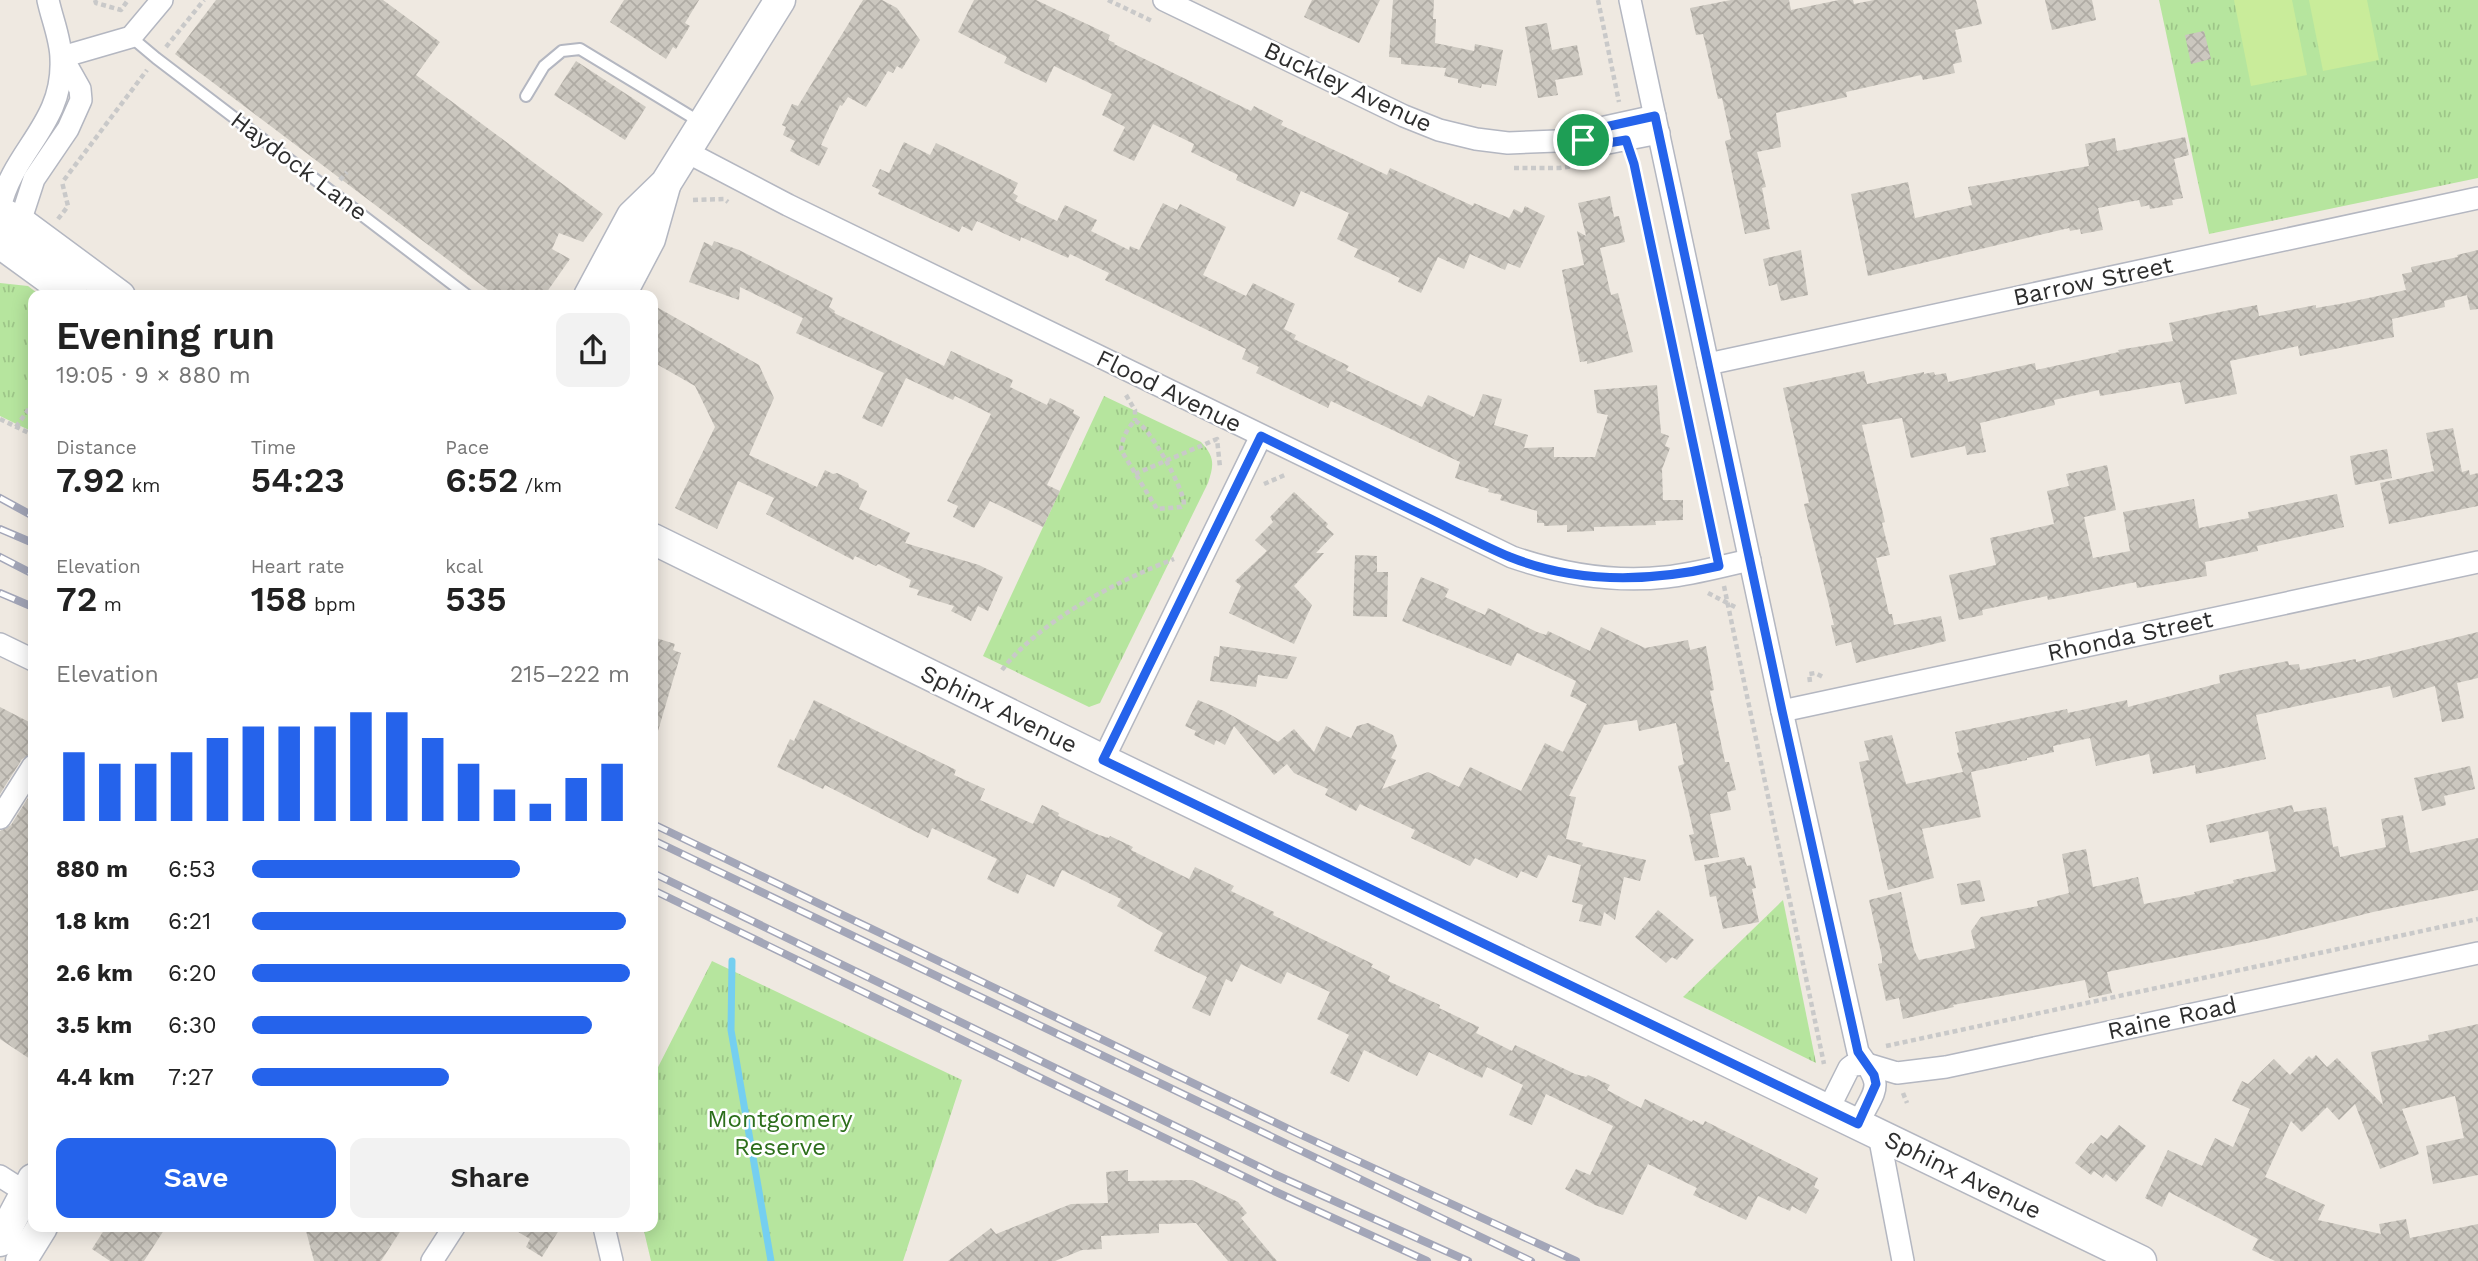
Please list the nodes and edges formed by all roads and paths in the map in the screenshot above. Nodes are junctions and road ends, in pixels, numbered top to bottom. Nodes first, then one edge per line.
1 (48, 0) edge
2 (95, 0) edge
3 (128, 0) edge
4 (162, 0) edge
5 (204, 0) edge
6 (780, 0) edge
7 (1108, 0) edge
8 (1164, 0) edge
9 (1598, 0) edge
10 (1630, 0) edge
11 (1157, 23) dead end
12 (131, 37) junction
13 (62, 57) junction
14 (156, 58) junction
15 (526, 96) dead end
16 (702, 124) junction
17 (1657, 125) junction
18 (1622, 140) junction
19 (685, 151) junction
20 (1587, 164) dead end
21 (1634, 164) junction
22 (1511, 167) dead end
23 (52, 175) dead end
24 (62, 182) junction
25 (666, 183) junction
26 (2478, 198) edge
27 (5, 221) edge
28 (53, 226) dead end
29 (68, 290) edge
30 (111, 290) edge
31 (460, 290) edge
32 (592, 290) edge
33 (623, 290) edge
34 (1708, 364) junction
35 (1126, 395) dead end
36 (28, 410) edge
37 (0, 419) edge
38 (1135, 421) junction
39 (16, 427) junction
40 (28, 433) edge
41 (1261, 436) junction
42 (1217, 439) dead end
43 (1166, 462) junction
44 (1135, 474) junction
45 (1287, 474) dead end
46 (1260, 489) dead end
47 (658, 541) edge
48 (1174, 559) dead end
49 (1750, 561) junction
50 (2478, 562) edge
51 (1719, 566) junction
52 (0, 644) edge
53 (28, 658) edge
54 (1002, 670) dead end
55 (1782, 711) junction
56 (1103, 760) junction
57 (28, 774) edge
58 (0, 818) edge
59 (2478, 919) edge
60 (2478, 953) edge
61 (1862, 1058) junction
62 (1828, 1110) junction
63 (1868, 1130) junction
64 (0, 1176) edge
65 (28, 1189) edge
66 (28, 1195) edge
67 (39, 1232) edge
68 (451, 1232) edge
69 (605, 1232) edge
70 (0, 1241) edge
71 (21, 1261) edge
72 (432, 1261) edge
73 (612, 1261) edge
74 (1903, 1261) edge
75 (2141, 1261) edge

1 - 13 street
2 - 3 path
4 - 12 street
5 - 14 path
6 - 16 street
7 - 11 path
8 - 18 street, Buckley Avenue
9 - 18 path
10 - 17 street
12 - 13 street
12 - 14 lane, Haydock Lane
13 - 27 street
14 - 24 path
14 - 31 lane, Haydock Lane
15 - 16 lane
16 - 19 street
17 - 18 street, Buckley Avenue
17 - 34 street
18 - 21 path
18 - 21 path
19 - 25 street
19 - 41 street, Flood Avenue
20 - 22 path
21 - 51 path
23 - 24 path
24 - 28 path
25 - 32 street
25 - 33 street
26 - 34 street, Barrow Street
27 - 29 street
27 - 30 street
34 - 49 street
35 - 38 path
36 - 39 path
37 - 39 path
38 - 43 path
38 - 44 path
39 - 40 path
41 - 51 street, Flood Avenue
41 - 56 street
42 - 43 path
43 - 44 path
43 - 44 path
45 - 46 path
47 - 56 street, Sphinx Avenue
48 - 54 path
49 - 51 street, Flood Avenue
49 - 55 street
50 - 55 street, Rhonda Street
51 - 61 path
52 - 53 street
55 - 61 street
56 - 62 street, Sphinx Avenue
57 - 58 street
59 - 61 path
60 - 61 street, Raine Road
61 - 62 street
61 - 63 street
62 - 63 street, Sphinx Avenue
63 - 74 street
63 - 75 street, Sphinx Avenue
64 - 65 street
66 - 70 street
67 - 71 street
68 - 72 street
69 - 73 street

